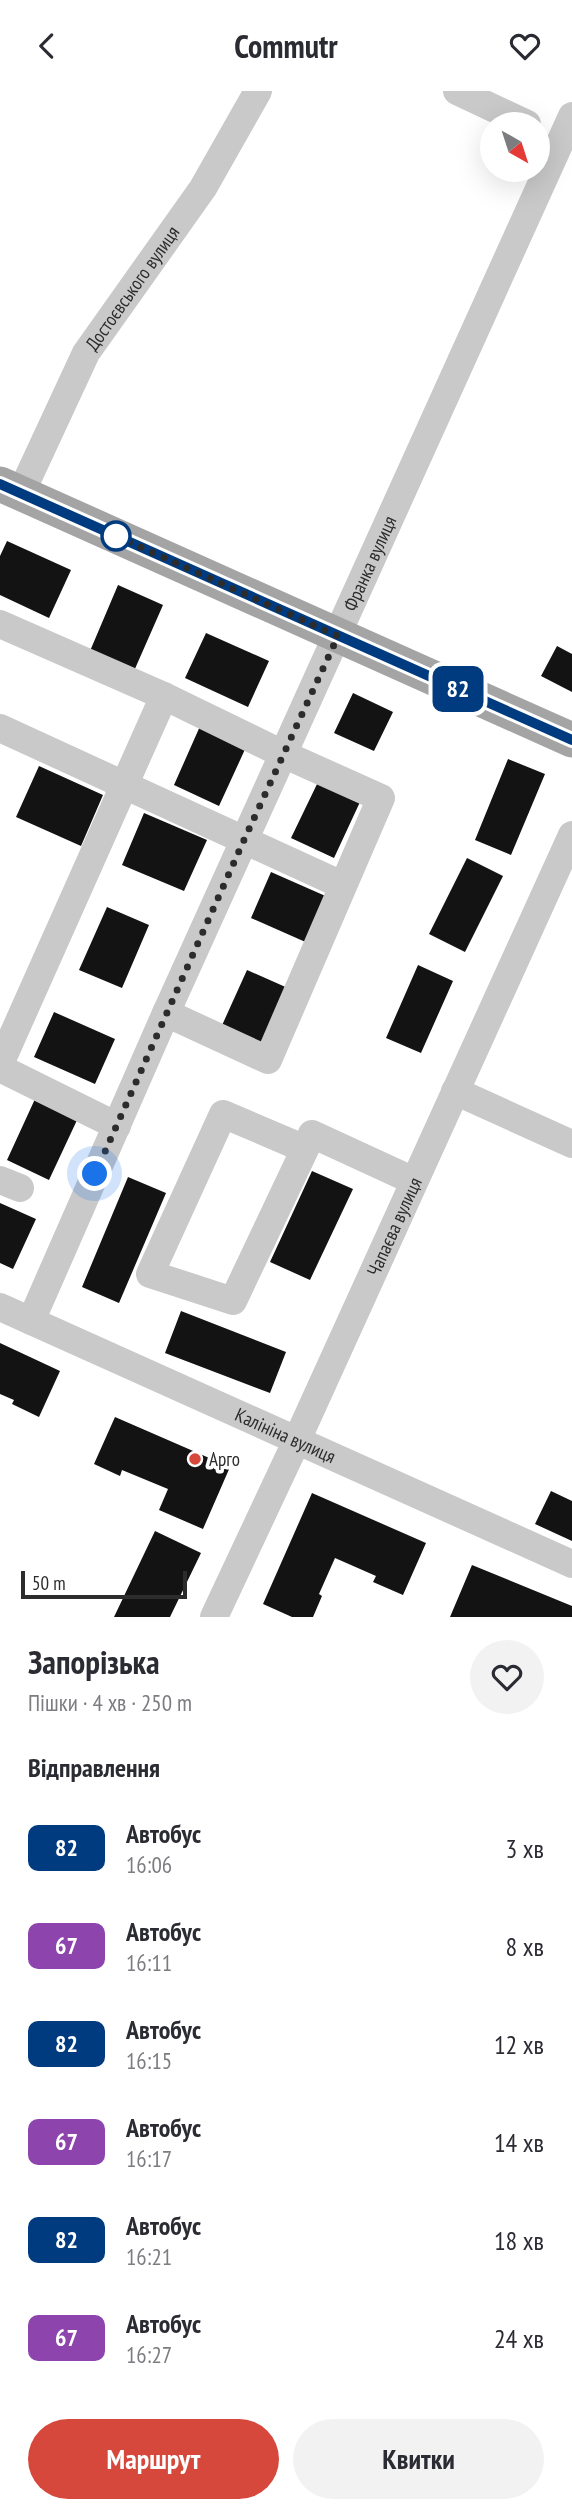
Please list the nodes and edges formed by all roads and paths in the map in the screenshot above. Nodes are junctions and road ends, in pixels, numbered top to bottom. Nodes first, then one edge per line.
1 (258, 91) edge
2 (457, 91) edge
3 (502, 112) edge
4 (557, 128) edge
5 (10, 488) edge
6 (0, 624) edge
7 (338, 636) junction
8 (164, 697) junction
9 (0, 728) edge
10 (572, 740) edge
11 (283, 754) junction
12 (125, 786) junction
13 (572, 835) edge
14 (244, 840) junction
15 (342, 885) junction
16 (166, 1013) junction
17 (0, 1066) edge
18 (455, 1090) junction
19 (117, 1126) junction
20 (572, 1144) edge
21 (305, 1149) junction
22 (414, 1181) junction
23 (0, 1307) edge
24 (31, 1321) junction
25 (297, 1440) junction
26 (572, 1564) edge
27 (214, 1617) edge

1 - 5 street, Достоєвського вулиця
2 - 3 street
4 - 7 street, Франка вулиця
5 - 7 main road
6 - 8 street
7 - 10 main road
7 - 11 street, Франка вулиця
8 - 11 street
8 - 12 street
9 - 12 street
11 - 14 street, Франка вулиця
11 - 15 street
12 - 14 street
12 - 17 street
13 - 18 street, Чапаєва вулиця
14 - 15 street
14 - 16 street, Франка вулиця
15 - 16 street
16 - 19 street, Франка вулиця
17 - 19 street
18 - 20 street
18 - 22 street, Чапаєва вулиця
19 - 24 street, Франка вулиця
21 - 21 street
21 - 22 street
22 - 25 street, Чапаєва вулиця
23 - 24 street, Калініна вулиця
24 - 25 street, Калініна вулиця
25 - 26 street, Калініна вулиця
25 - 27 street, Чапаєва вулиця

